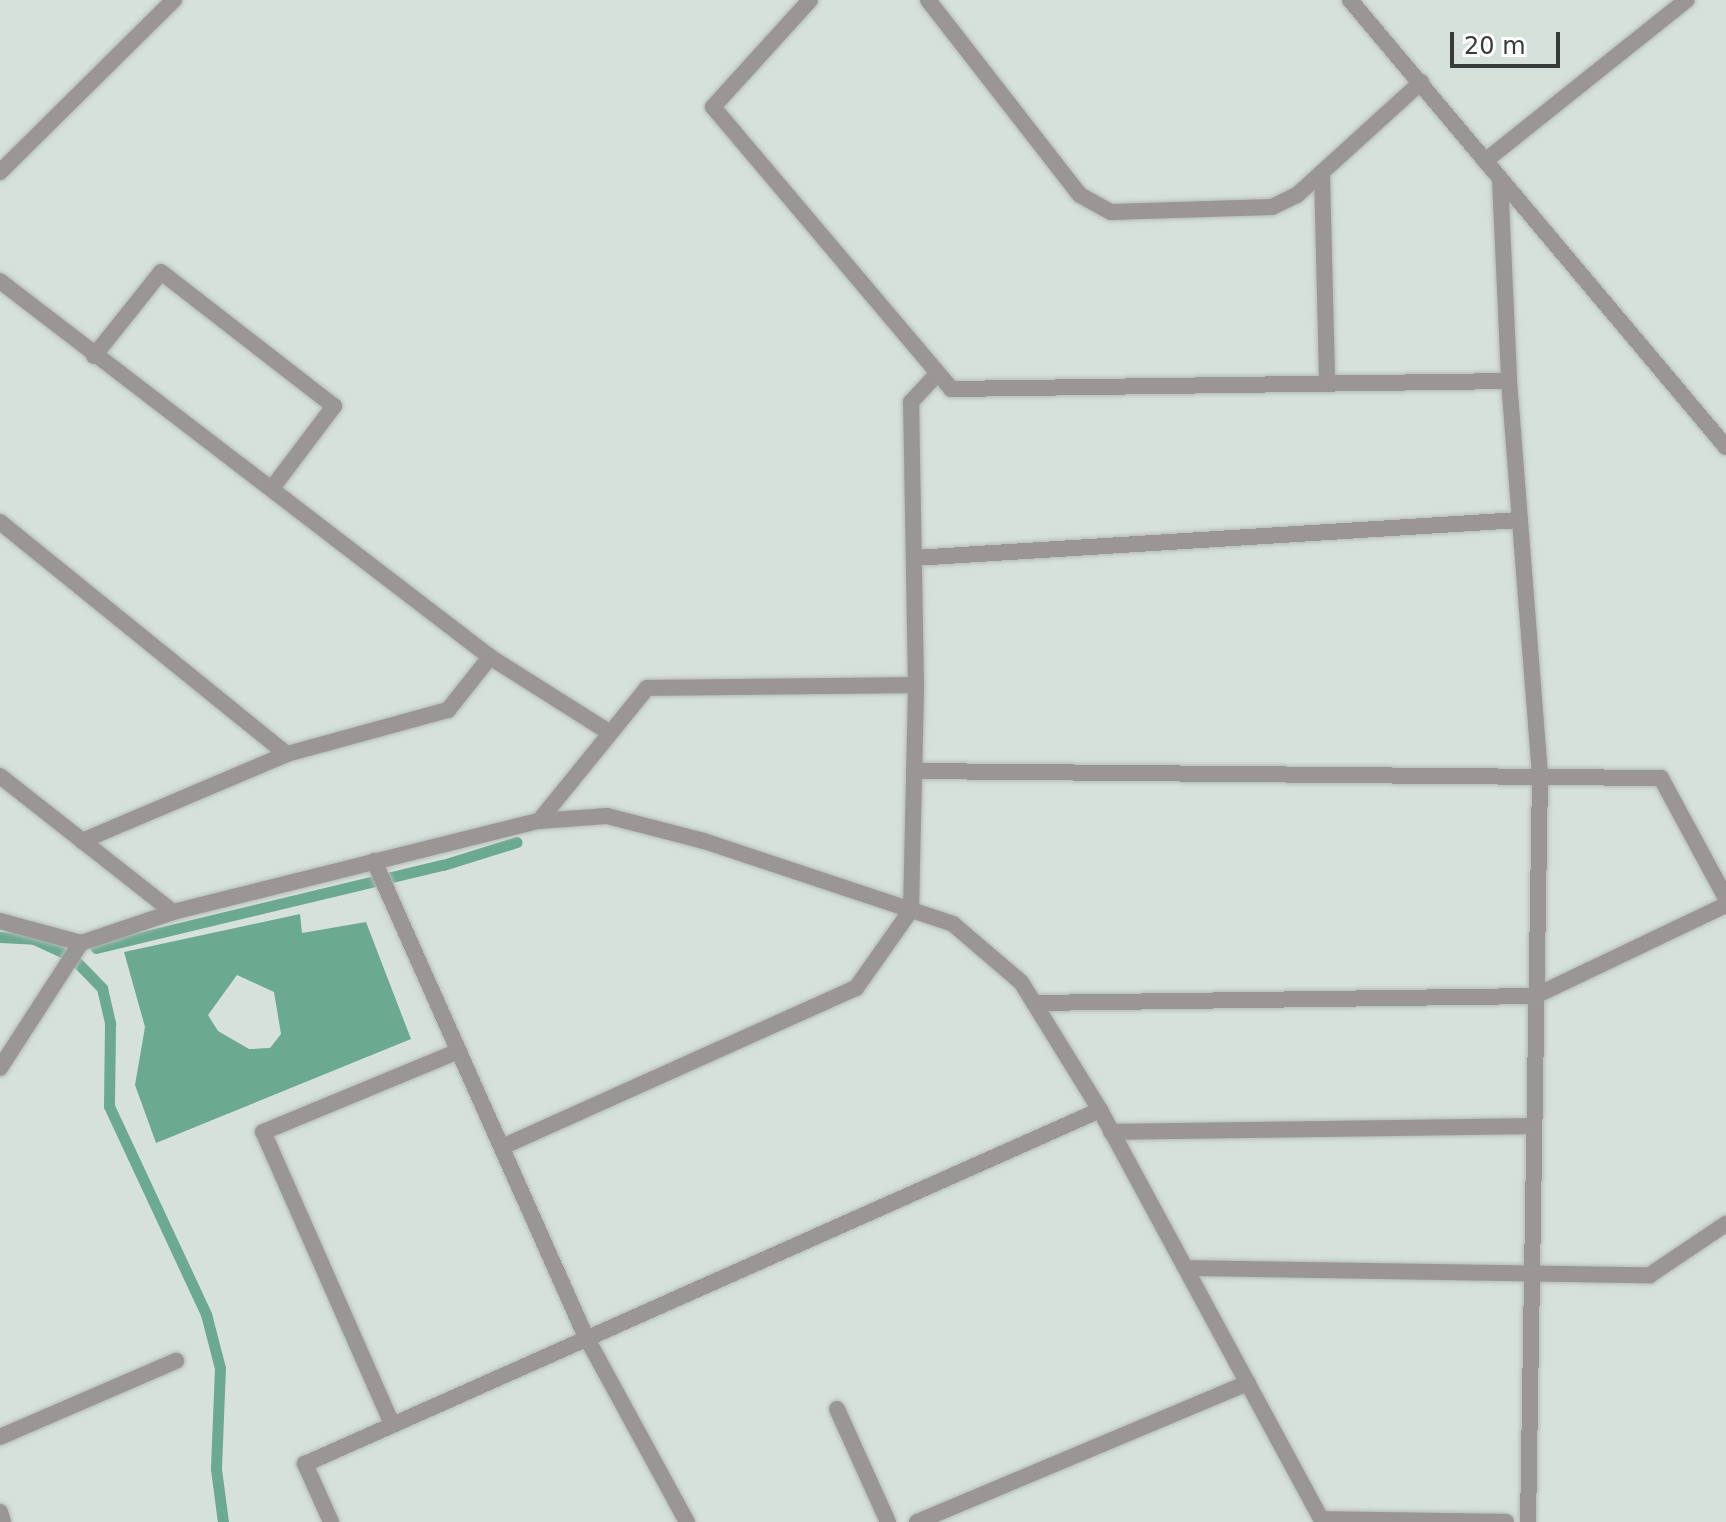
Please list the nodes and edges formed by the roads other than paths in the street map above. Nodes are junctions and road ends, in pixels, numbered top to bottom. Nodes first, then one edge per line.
1 (174, 0) edge
2 (810, 0) edge
3 (928, 0) edge
4 (1350, 0) edge
5 (1687, 0) edge
6 (1421, 82) junction
7 (1485, 161) junction
8 (0, 172) edge
9 (1322, 173) junction
10 (1500, 179) junction
11 (0, 281) edge
12 (94, 356) junction
13 (935, 376) junction
14 (1509, 381) junction
15 (1327, 384) junction
16 (1726, 447) edge
17 (273, 487) junction
18 (1520, 520) junction
19 (0, 522) edge
20 (914, 558) junction
21 (490, 657) junction
22 (916, 685) junction
23 (610, 733) junction
24 (287, 754) junction
25 (914, 771) junction
26 (0, 776) edge
27 (1540, 777) junction
28 (539, 821) junction
29 (82, 841) junction
30 (374, 861) junction
31 (1726, 898) edge
32 (1726, 905) edge
33 (911, 910) junction
34 (173, 912) junction
35 (0, 921) edge
36 (81, 943) junction
37 (1535, 996) junction
38 (1034, 1003) junction
39 (459, 1051) junction
40 (0, 1068) edge
41 (1100, 1110) junction
42 (1532, 1126) junction
43 (1111, 1132) junction
44 (502, 1147) junction
45 (1726, 1224) edge
46 (1186, 1268) junction
47 (1528, 1273) junction
48 (585, 1335) junction
49 (176, 1361) dead end
50 (1248, 1383) junction
51 (837, 1409) dead end
52 (392, 1424) junction
53 (0, 1437) edge
54 (0, 1512) edge
55 (1322, 1520) edge
56 (3, 1522) edge
57 (331, 1522) edge
58 (687, 1522) edge
59 (888, 1522) edge
60 (917, 1522) edge
61 (1506, 1522) edge
62 (1528, 1522) edge

1 - 8 street
2 - 13 street
3 - 9 street
4 - 6 street
5 - 7 street
6 - 7 street
6 - 9 street
7 - 10 street
9 - 15 street
10 - 14 street
10 - 16 street
11 - 12 street
12 - 17 street
12 - 17 street
13 - 15 street
13 - 20 street
14 - 15 street
14 - 18 street
17 - 21 street
18 - 20 street
18 - 27 street
19 - 24 street
20 - 22 street
21 - 23 street
21 - 24 street
22 - 23 street
22 - 25 street
23 - 28 street
24 - 29 street
25 - 27 street
25 - 33 street
26 - 29 street
27 - 31 street
27 - 37 street
28 - 30 street
28 - 33 street
29 - 34 street
30 - 34 street
30 - 39 street
32 - 37 street
33 - 38 street
33 - 44 street
34 - 36 street
35 - 36 street
36 - 40 street
37 - 38 street
37 - 42 street
38 - 41 street
39 - 44 street
39 - 52 street
41 - 43 street
41 - 48 street
42 - 43 street
42 - 47 street
43 - 46 street
44 - 48 street
45 - 47 street
46 - 47 street
46 - 50 street
47 - 62 street
48 - 52 street
48 - 58 street
49 - 53 street
50 - 55 street
50 - 60 street
51 - 59 street
52 - 57 street
54 - 56 street
55 - 61 street

